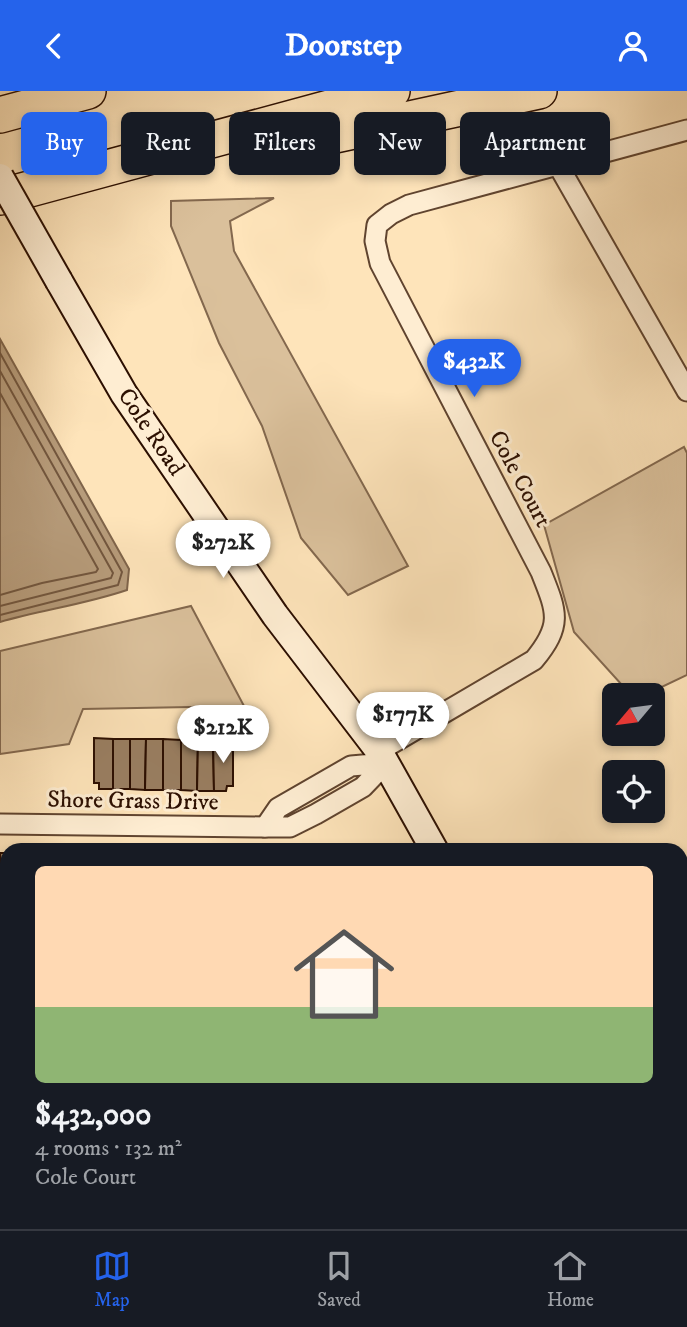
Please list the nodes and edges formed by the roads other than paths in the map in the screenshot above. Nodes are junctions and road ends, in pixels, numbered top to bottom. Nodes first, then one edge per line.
1 (21, 91) edge
2 (88, 91) edge
3 (392, 91) edge
4 (539, 91) edge
5 (0, 102) edge
6 (0, 115) edge
7 (687, 130) edge
8 (215, 139) edge
9 (215, 150) edge
10 (610, 151) edge
11 (121, 164) edge
12 (521, 175) edge
13 (564, 175) edge
14 (0, 177) edge
15 (0, 197) edge
16 (687, 391) edge
17 (382, 757) junction
18 (303, 793) junction
19 (316, 814) junction
20 (0, 824) edge
21 (265, 827) junction
22 (430, 843) edge

1 - 5 highway
2 - 6 highway
3 - 8 highway
4 - 9 highway
7 - 10 street, Cole Court
11 - 15 highway
12 - 17 street, Cole Court
13 - 16 street
14 - 17 street, Cole Road, bridge
17 - 18 street
17 - 19 street, Shore Grass Drive
17 - 22 street, Cole Road
18 - 19 street
18 - 21 street
19 - 21 street, Shore Grass Drive
20 - 21 street, Shore Grass Drive

